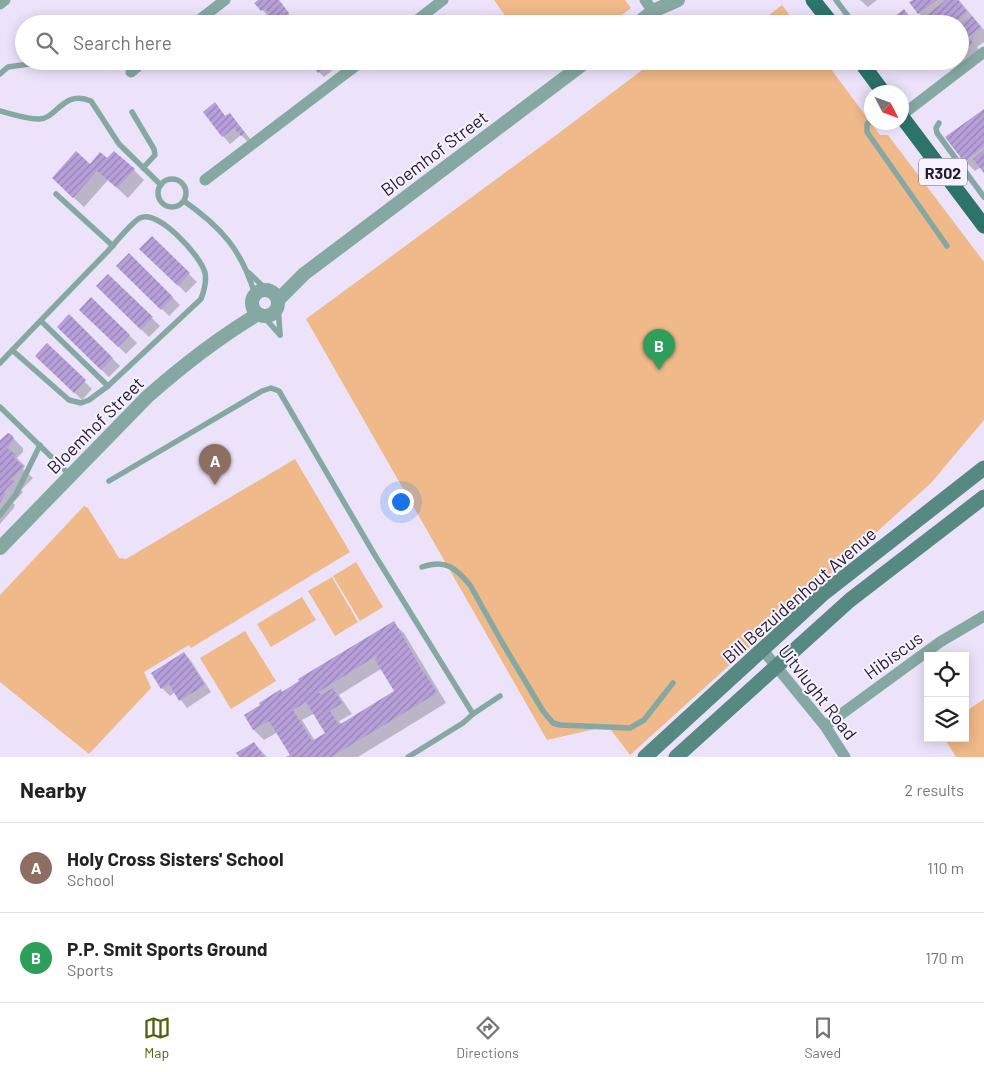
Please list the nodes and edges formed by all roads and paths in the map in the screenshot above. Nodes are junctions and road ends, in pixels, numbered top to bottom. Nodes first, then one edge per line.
1 (5, 0) edge
2 (225, 0) edge
3 (443, 0) edge
4 (645, 0) edge
5 (678, 0) edge
6 (813, 0) edge
7 (836, 0) edge
8 (0, 4) edge
9 (662, 7) edge
10 (206, 15) edge
11 (424, 15) edge
12 (650, 15) edge
13 (825, 15) edge
14 (847, 15) edge
15 (984, 52) edge
16 (969, 64) edge
17 (15, 66) edge
18 (133, 70) edge
19 (350, 70) edge
20 (574, 70) edge
21 (867, 70) edge
22 (961, 70) edge
23 (131, 72) dead end
24 (0, 74) edge
25 (878, 85) edge
26 (0, 111) edge
27 (909, 111) edge
28 (132, 112) dead end
29 (939, 123) dead end
30 (909, 125) edge
31 (867, 130) edge
32 (143, 168) junction
33 (204, 180) dead end
34 (161, 185) junction
35 (56, 194) dead end
36 (984, 197) edge
37 (184, 201) junction
38 (984, 226) edge
39 (113, 246) junction
40 (947, 246) dead end
41 (249, 273) junction
42 (265, 302) junction
43 (41, 321) junction
44 (12, 350) junction
45 (0, 363) edge
46 (108, 386) junction
47 (0, 407) edge
48 (40, 445) junction
49 (984, 468) edge
50 (71, 476) junction
51 (109, 481) dead end
52 (984, 497) edge
53 (0, 515) edge
54 (0, 548) edge
55 (422, 567) dead end
56 (984, 616) edge
57 (762, 649) junction
58 (776, 666) junction
59 (673, 683) dead end
60 (500, 696) dead end
61 (473, 714) junction
62 (825, 726) junction
63 (408, 757) edge
64 (644, 757) edge
65 (676, 757) edge
66 (845, 757) edge

1 - 8 street
2 - 10 street
3 - 11 street
4 - 9 street
5 - 9 street
6 - 13 main road
7 - 14 lane
9 - 12 street
15 - 16 street
17 - 24 lane
18 - 23 street
19 - 33 street
20 - 42 street, Bloemhof Street
21 - 25 main road
22 - 27 street
26 - 32 lane
28 - 32 lane
29 - 36 lane
30 - 38 main road, R302
31 - 40 lane
32 - 34 lane
34 - 37 lane
34 - 37 lane
35 - 39 lane
37 - 41 lane
39 - 43 lane
39 - 46 lane
41 - 42 lane
41 - 42 lane
42 - 50 street, Bloemhof Street
43 - 44 lane
43 - 46 lane
44 - 45 lane
44 - 46 lane
47 - 48 lane
48 - 50 lane
48 - 53 lane
49 - 57 main road, Bill Bezuidenhout Avenue
50 - 54 street, Bloemhof Street
51 - 61 lane
52 - 58 main road
55 - 59 lane
56 - 62 street, Hibiscus
57 - 58 street, Uitvlught Road
57 - 64 main road, Bill Bezuidenhout Avenue
58 - 62 street, Uitvlught Road
58 - 65 main road
60 - 61 lane
61 - 63 lane
62 - 66 street, Uitvlught Road

